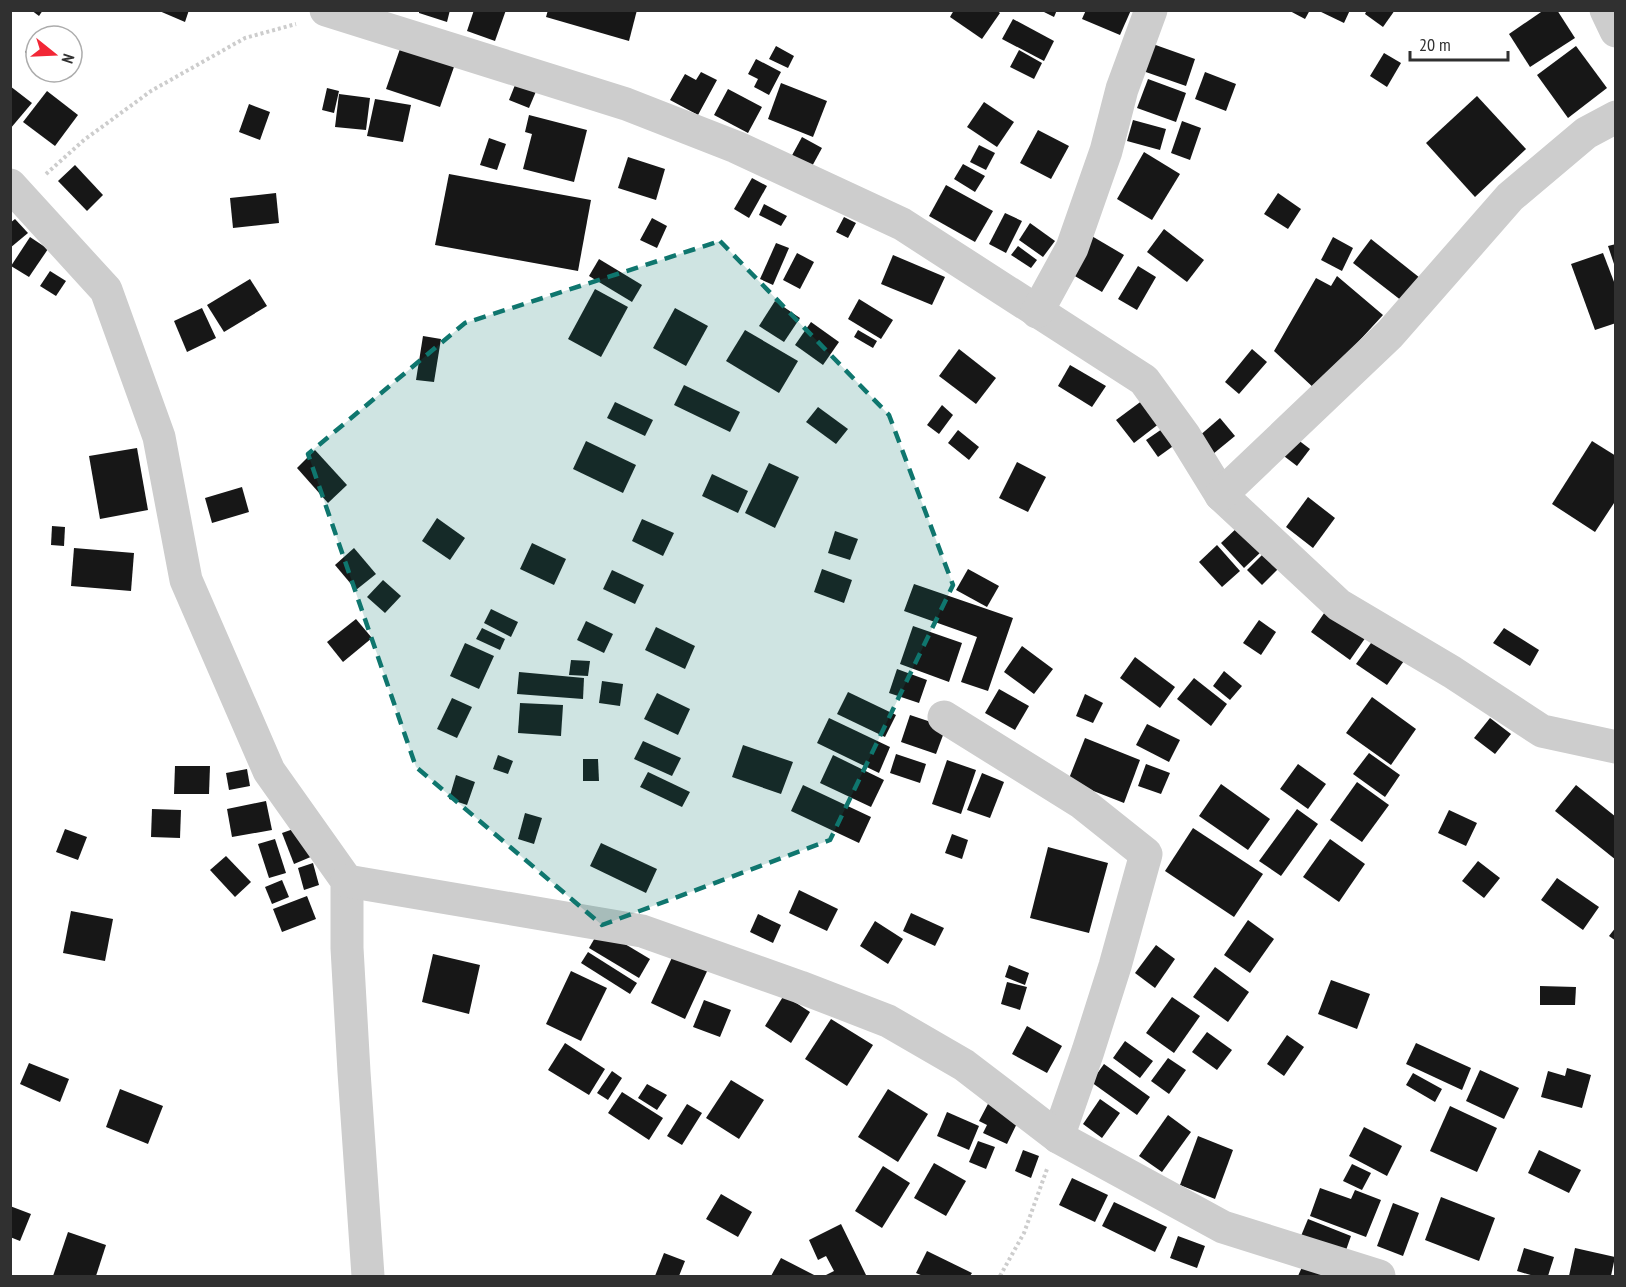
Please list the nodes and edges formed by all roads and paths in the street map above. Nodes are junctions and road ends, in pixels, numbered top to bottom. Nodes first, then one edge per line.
1 (1151, 10) edge
2 (1606, 10) edge
3 (330, 12) edge
4 (1616, 31) edge
5 (1616, 117) edge
6 (16, 190) edge
7 (1037, 312) junction
8 (1221, 495) junction
9 (944, 717) dead end
10 (1616, 747) edge
11 (347, 881) junction
12 (1058, 1137) junction
13 (368, 1276) edge
14 (1000, 1276) edge
15 (1379, 1276) edge

1 - 7 street
2 - 4 street
3 - 6 path
3 - 7 street
5 - 8 street
6 - 11 street
7 - 8 street
8 - 10 street
9 - 12 street
11 - 12 street
11 - 13 street
12 - 14 path
12 - 15 street

